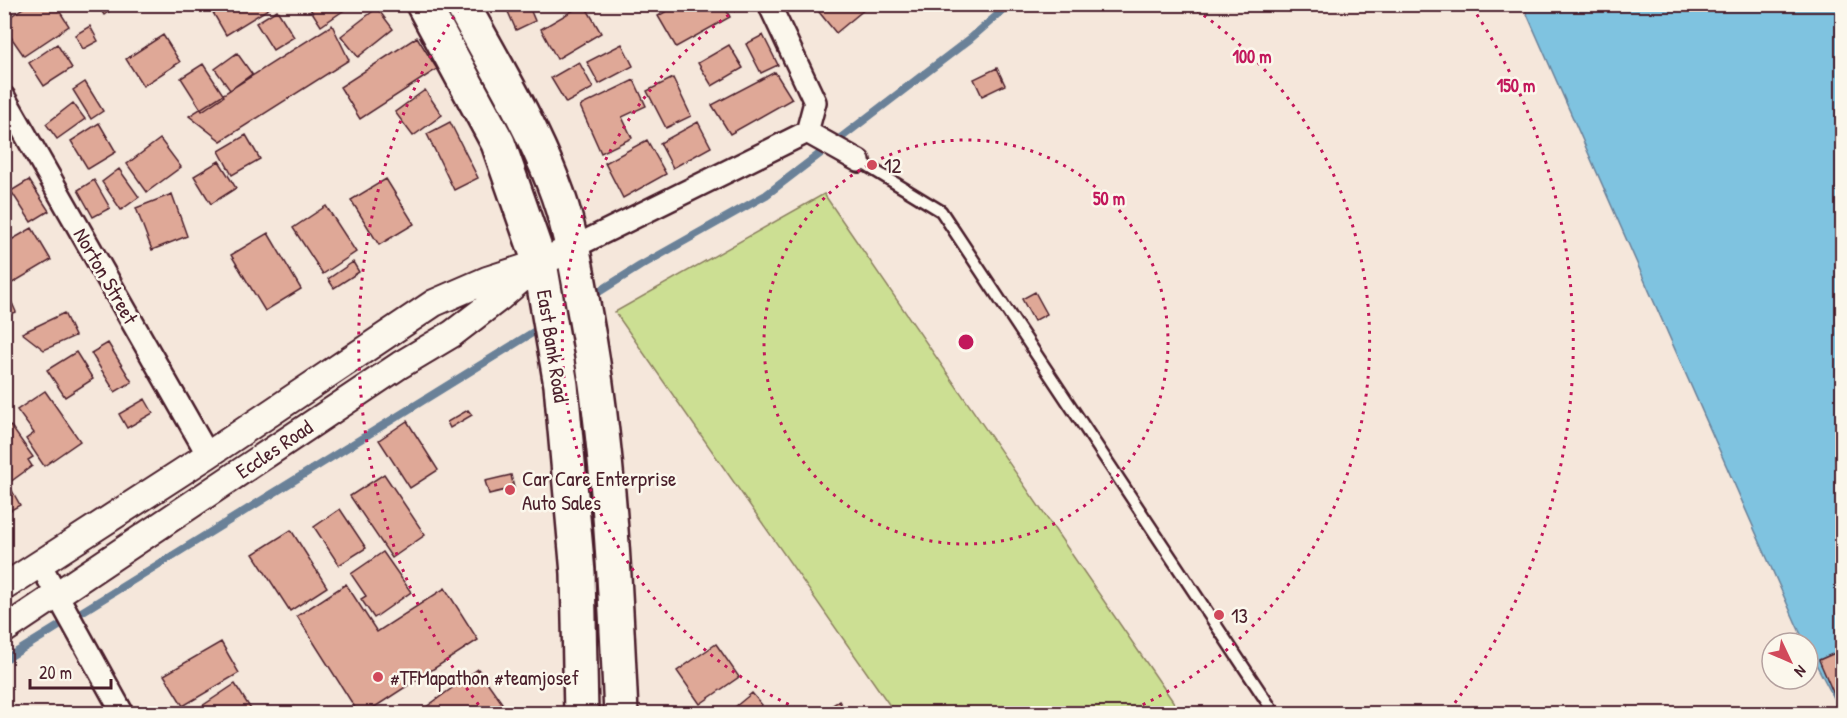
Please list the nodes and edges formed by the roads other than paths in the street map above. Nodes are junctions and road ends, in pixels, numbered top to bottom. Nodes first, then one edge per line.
1 (423, 4) edge
2 (462, 4) edge
3 (769, 4) edge
4 (4, 97) edge
5 (807, 132) junction
6 (859, 161) joint
7 (572, 248) junction
8 (542, 277) junction
9 (208, 454) junction
10 (40, 564) junction
11 (4, 587) edge
12 (61, 602) junction
13 (4, 630) edge
14 (123, 714) edge
15 (581, 714) edge
16 (621, 714) edge
17 (1275, 714) edge

1 - 8 main road, East Bank Road
2 - 7 main road, East Bank Road
3 - 5 street
4 - 9 street, Norton Street
5 - 6 street
5 - 7 street
6 - 17 lane
7 - 8 street, Eccles Road
7 - 16 main road, East Bank Road
8 - 9 street, Eccles Road
8 - 12 street, Eccles Road
8 - 15 main road, East Bank Road
9 - 10 street, Eccles Road
10 - 11 street, Eccles Road
10 - 12 street
12 - 13 street, Eccles Road
12 - 14 street

